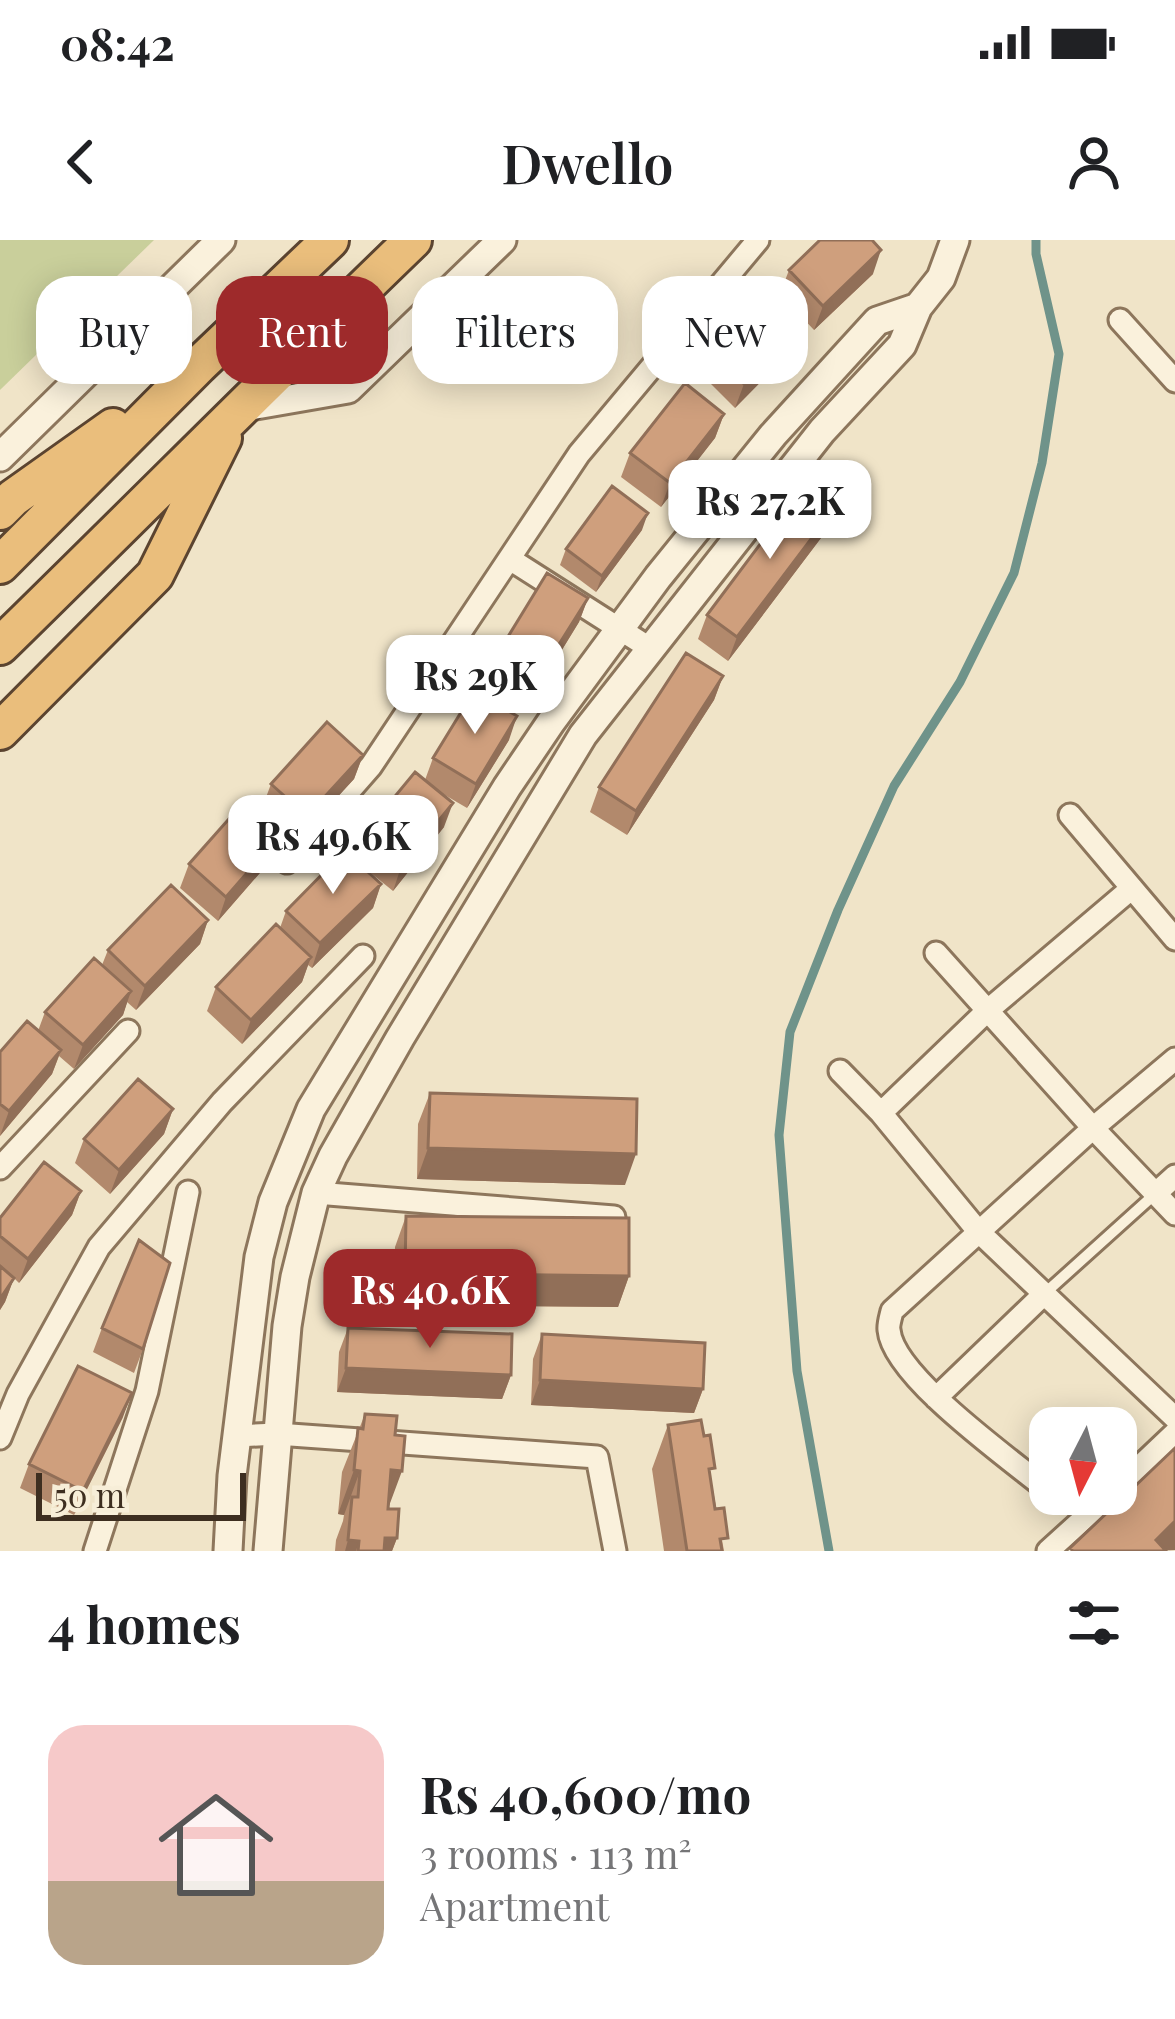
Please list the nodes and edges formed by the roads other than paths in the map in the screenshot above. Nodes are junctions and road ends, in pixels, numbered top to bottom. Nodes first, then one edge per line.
1 (221, 240) edge
2 (330, 240) edge
3 (413, 240) edge
4 (502, 240) edge
5 (758, 240) edge
6 (955, 240) edge
7 (918, 307) junction
8 (1120, 320) dead end
9 (199, 365) junction
10 (1175, 381) edge
11 (238, 408) junction
12 (0, 457) edge
13 (0, 511) edge
14 (509, 559) junction
15 (0, 565) edge
16 (620, 628) junction
17 (0, 646) edge
18 (651, 649) junction
19 (0, 731) edge
20 (1070, 815) dead end
21 (287, 862) dead end
22 (1132, 888) junction
23 (1175, 939) edge
24 (936, 953) dead end
25 (363, 956) dead end
26 (987, 1011) junction
27 (128, 1031) dead end
28 (1175, 1059) edge
29 (840, 1071) dead end
30 (881, 1113) junction
31 (1093, 1128) junction
32 (0, 1168) edge
33 (1175, 1176) edge
34 (188, 1192) dead end
35 (316, 1193) junction
36 (1155, 1194) junction
37 (1175, 1214) edge
38 (614, 1217) edge
39 (978, 1231) junction
40 (1045, 1294) junction
41 (936, 1398) junction
42 (1175, 1418) edge
43 (1175, 1432) edge
44 (277, 1434) junction
45 (236, 1436) junction
46 (0, 1438) edge
47 (1029, 1475) edge
48 (1137, 1475) edge
49 (1070, 1515) edge
50 (1098, 1515) edge
51 (1083, 1530) junction
52 (95, 1551) edge
53 (228, 1551) edge
54 (268, 1551) edge
55 (615, 1551) edge
56 (1048, 1551) edge

1 - 12 street
2 - 9 highway
3 - 11 highway
4 - 11 street
5 - 14 street
6 - 7 street
7 - 16 street
7 - 18 street
8 - 10 street
9 - 13 highway
9 - 15 highway
11 - 17 highway
11 - 19 highway
14 - 16 street
14 - 21 street
16 - 18 street
16 - 45 street
18 - 35 street
20 - 22 street
22 - 23 street
22 - 26 street
24 - 26 street
25 - 46 street
26 - 30 street
26 - 31 street
27 - 32 street
28 - 31 street
29 - 30 street
30 - 39 street
31 - 36 street
31 - 39 street
33 - 36 street
34 - 52 street
35 - 38 street
35 - 44 street
36 - 37 street
36 - 40 lane
39 - 40 street
39 - 41 street
40 - 41 street
40 - 42 street
41 - 47 street
43 - 48 street
44 - 45 street
44 - 54 street
44 - 55 street
45 - 53 street
49 - 51 street
50 - 51 street
51 - 56 street

